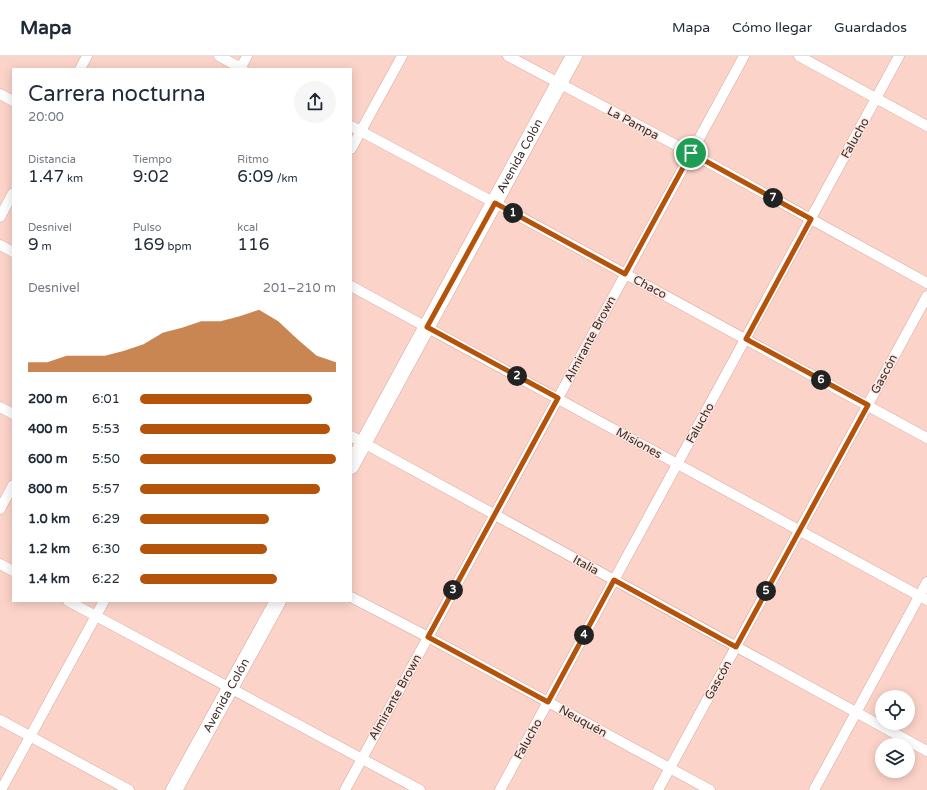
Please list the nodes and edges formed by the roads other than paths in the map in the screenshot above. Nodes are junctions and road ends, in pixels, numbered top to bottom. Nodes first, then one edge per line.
1 (87, 56) edge
2 (219, 56) edge
3 (247, 56) edge
4 (402, 56) edge
5 (508, 56) edge
6 (574, 56) edge
7 (744, 56) edge
8 (799, 56) edge
9 (900, 56) edge
10 (81, 68) edge
11 (240, 68) edge
12 (242, 68) edge
13 (559, 84) junction
14 (0, 94) edge
15 (877, 98) junction
16 (12, 100) edge
17 (927, 126) edge
18 (352, 127) edge
19 (360, 131) junction
20 (352, 147) edge
21 (691, 153) junction
22 (12, 195) edge
23 (495, 203) junction
24 (0, 217) edge
25 (811, 219) junction
26 (0, 245) edge
27 (12, 251) edge
28 (625, 274) junction
29 (927, 283) edge
30 (352, 287) edge
31 (927, 296) edge
32 (427, 327) junction
33 (746, 339) junction
34 (558, 398) junction
35 (868, 405) junction
36 (0, 407) edge
37 (12, 413) edge
38 (927, 438) edge
39 (357, 440) edge
40 (352, 462) edge
41 (678, 464) junction
42 (12, 487) edge
43 (0, 508) edge
44 (494, 515) junction
45 (800, 530) junction
46 (0, 564) edge
47 (12, 570) edge
48 (614, 580) junction
49 (927, 582) edge
50 (352, 598) edge
51 (923, 598) edge
52 (70, 602) edge
53 (103, 602) edge
54 (277, 602) edge
55 (96, 616) junction
56 (428, 637) junction
57 (736, 647) junction
58 (230, 688) junction
59 (548, 702) junction
60 (856, 712) junction
61 (0, 720) edge
62 (30, 736) junction
63 (927, 751) edge
64 (362, 759) junction
65 (670, 768) junction
66 (1, 790) edge
67 (129, 790) edge
68 (174, 790) edge
69 (345, 790) edge
70 (420, 790) edge
71 (500, 790) edge
72 (658, 790) edge
73 (710, 790) edge
74 (814, 790) edge

1 - 10 street
2 - 11 street
3 - 12 street
4 - 19 street
5 - 13 street, La Pampa
6 - 13 main road, Avenida Colón
7 - 21 street, Almirante Brown
8 - 15 street
9 - 15 street, Falucho
13 - 21 street, La Pampa
13 - 23 main road, Avenida Colón
14 - 16 street
15 - 17 street
15 - 25 street, Falucho
18 - 19 street, Chaco
19 - 20 street
19 - 23 street, Chaco
21 - 25 street, La Pampa
21 - 28 street, Almirante Brown
22 - 24 street
23 - 28 street, Chaco
23 - 32 main road, Avenida Colón
25 - 29 street, La Pampa
25 - 33 street, Falucho
26 - 27 street
28 - 33 street, Chaco
28 - 34 street, Almirante Brown
30 - 32 street, Misiones
31 - 35 street, Gascón
32 - 34 street, Misiones
32 - 39 main road, Avenida Colón
33 - 35 street, Chaco
33 - 41 street, Falucho
34 - 41 street, Misiones
34 - 44 street, Almirante Brown
35 - 38 street, Chaco
35 - 45 street, Gascón
36 - 37 street
39 - 40 main road, Avenida Colón
39 - 44 street, Italia
41 - 45 street, Misiones
41 - 48 street, Falucho
42 - 43 street
44 - 48 street, Italia
44 - 56 street, Almirante Brown
45 - 51 street, Misiones
45 - 57 street, Gascón
46 - 47 street
48 - 57 street, Italia
48 - 59 street, Falucho
49 - 51 street
50 - 56 street, Neuquén
51 - 60 street
52 - 55 street
53 - 55 street
54 - 58 main road, Avenida Colón
55 - 58 street
55 - 62 street
56 - 59 street, Neuquén
56 - 64 street, Almirante Brown
57 - 60 street, Italia
57 - 65 street, Gascón
58 - 64 street
58 - 68 main road, Avenida Colón
59 - 65 street, Neuquén
59 - 71 street, Falucho
60 - 63 street, Italia
60 - 74 street
61 - 62 street
62 - 66 street
62 - 67 street
64 - 69 street, Almirante Brown
64 - 70 street
65 - 72 street, Gascón
65 - 73 street, Neuquén

